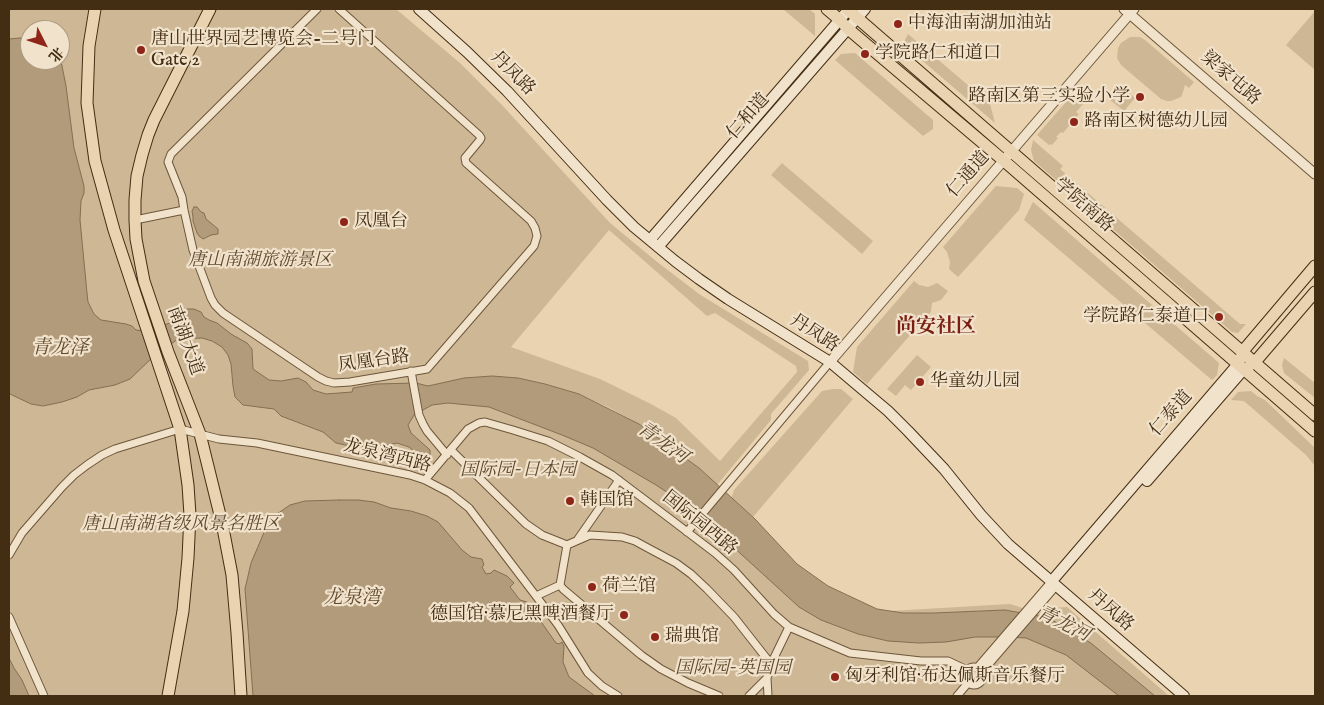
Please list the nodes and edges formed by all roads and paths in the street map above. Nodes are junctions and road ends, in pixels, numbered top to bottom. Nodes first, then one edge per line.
1 (95, 9) edge
2 (210, 9) edge
3 (317, 9) edge
4 (339, 9) edge
5 (827, 9) edge
6 (1129, 10) edge
7 (425, 11) edge
8 (853, 11) edge
9 (844, 24) junction
10 (1012, 150) junction
11 (1003, 160) junction
12 (1315, 174) edge
13 (184, 210) junction
14 (135, 220) junction
15 (650, 240) junction
16 (658, 247) junction
17 (1315, 266) edge
18 (1315, 292) edge
19 (1243, 351) junction
20 (830, 362) junction
21 (1255, 362) junction
22 (1241, 366) junction
23 (411, 372) junction
24 (1315, 415) edge
25 (180, 429) junction
26 (1315, 431) edge
27 (200, 434) junction
28 (449, 452) junction
29 (425, 480) junction
30 (619, 480) junction
31 (689, 529) junction
32 (577, 540) junction
33 (566, 545) junction
34 (9, 555) edge
35 (1054, 584) junction
36 (560, 585) junction
37 (536, 596) junction
38 (9, 617) edge
39 (789, 627) junction
40 (772, 664) junction
41 (967, 670) junction
42 (980, 670) junction
43 (766, 678) junction
44 (968, 683) junction
45 (44, 696) edge
46 (168, 696) edge
47 (241, 696) edge
48 (618, 696) edge
49 (719, 696) edge
50 (749, 696) edge
51 (768, 696) edge
52 (957, 696) edge
53 (1184, 696) edge

1 - 25 main road, 南湖大道
2 - 14 main road, 南湖大道
3 - 13 street, 凤凰台路
4 - 23 street, 凤凰台路
5 - 9 main road, 学院南路
6 - 10 street, 仁通道
6 - 12 street, 梁家屯路
7 - 15 main road, 丹凤路
8 - 9 main road, 仁和道
8 - 10 main road, 学院南路
9 - 11 main road, 学院南路
9 - 15 main road, 仁和道
9 - 16 main road, 仁和道
10 - 11 street, 仁通道
10 - 19 main road, 学院南路
11 - 20 street, 仁通道
11 - 22 main road, 学院南路
13 - 14 street
13 - 23 street, 凤凰台路
14 - 27 main road, 南湖大道
15 - 16 main road, 丹凤路
16 - 20 main road, 丹凤路
17 - 19 main road, 仁泰道
18 - 21 main road, 仁泰道
19 - 21 main road, 学院南路
19 - 22 main road, 仁泰道
20 - 31 street
20 - 35 main road, 丹凤路
21 - 22 main road, 仁泰道
21 - 24 main road, 学院南路
22 - 26 main road, 学院南路
22 - 35 main road, 仁泰道
23 - 28 street
25 - 27 street, 龙泉湾西路
25 - 34 street
25 - 46 main road, 南湖大道
27 - 29 street, 龙泉湾西路
27 - 47 main road, 南湖大道
28 - 29 street, 国际园西路
28 - 30 street, 国际园西路
28 - 33 street
29 - 37 street, 龙泉湾西路
30 - 31 street, 国际园西路
30 - 32 street
31 - 39 street, 国际园西路
32 - 33 street
32 - 40 street
33 - 36 street
35 - 42 street
35 - 53 main road, 丹凤路
36 - 37 street
36 - 49 street
37 - 48 street, 龙泉湾西路
38 - 45 street
39 - 40 street
39 - 41 street, 国际园西路
40 - 43 street
41 - 42 street
41 - 44 street
42 - 44 street
43 - 50 street
43 - 51 street
44 - 52 street

